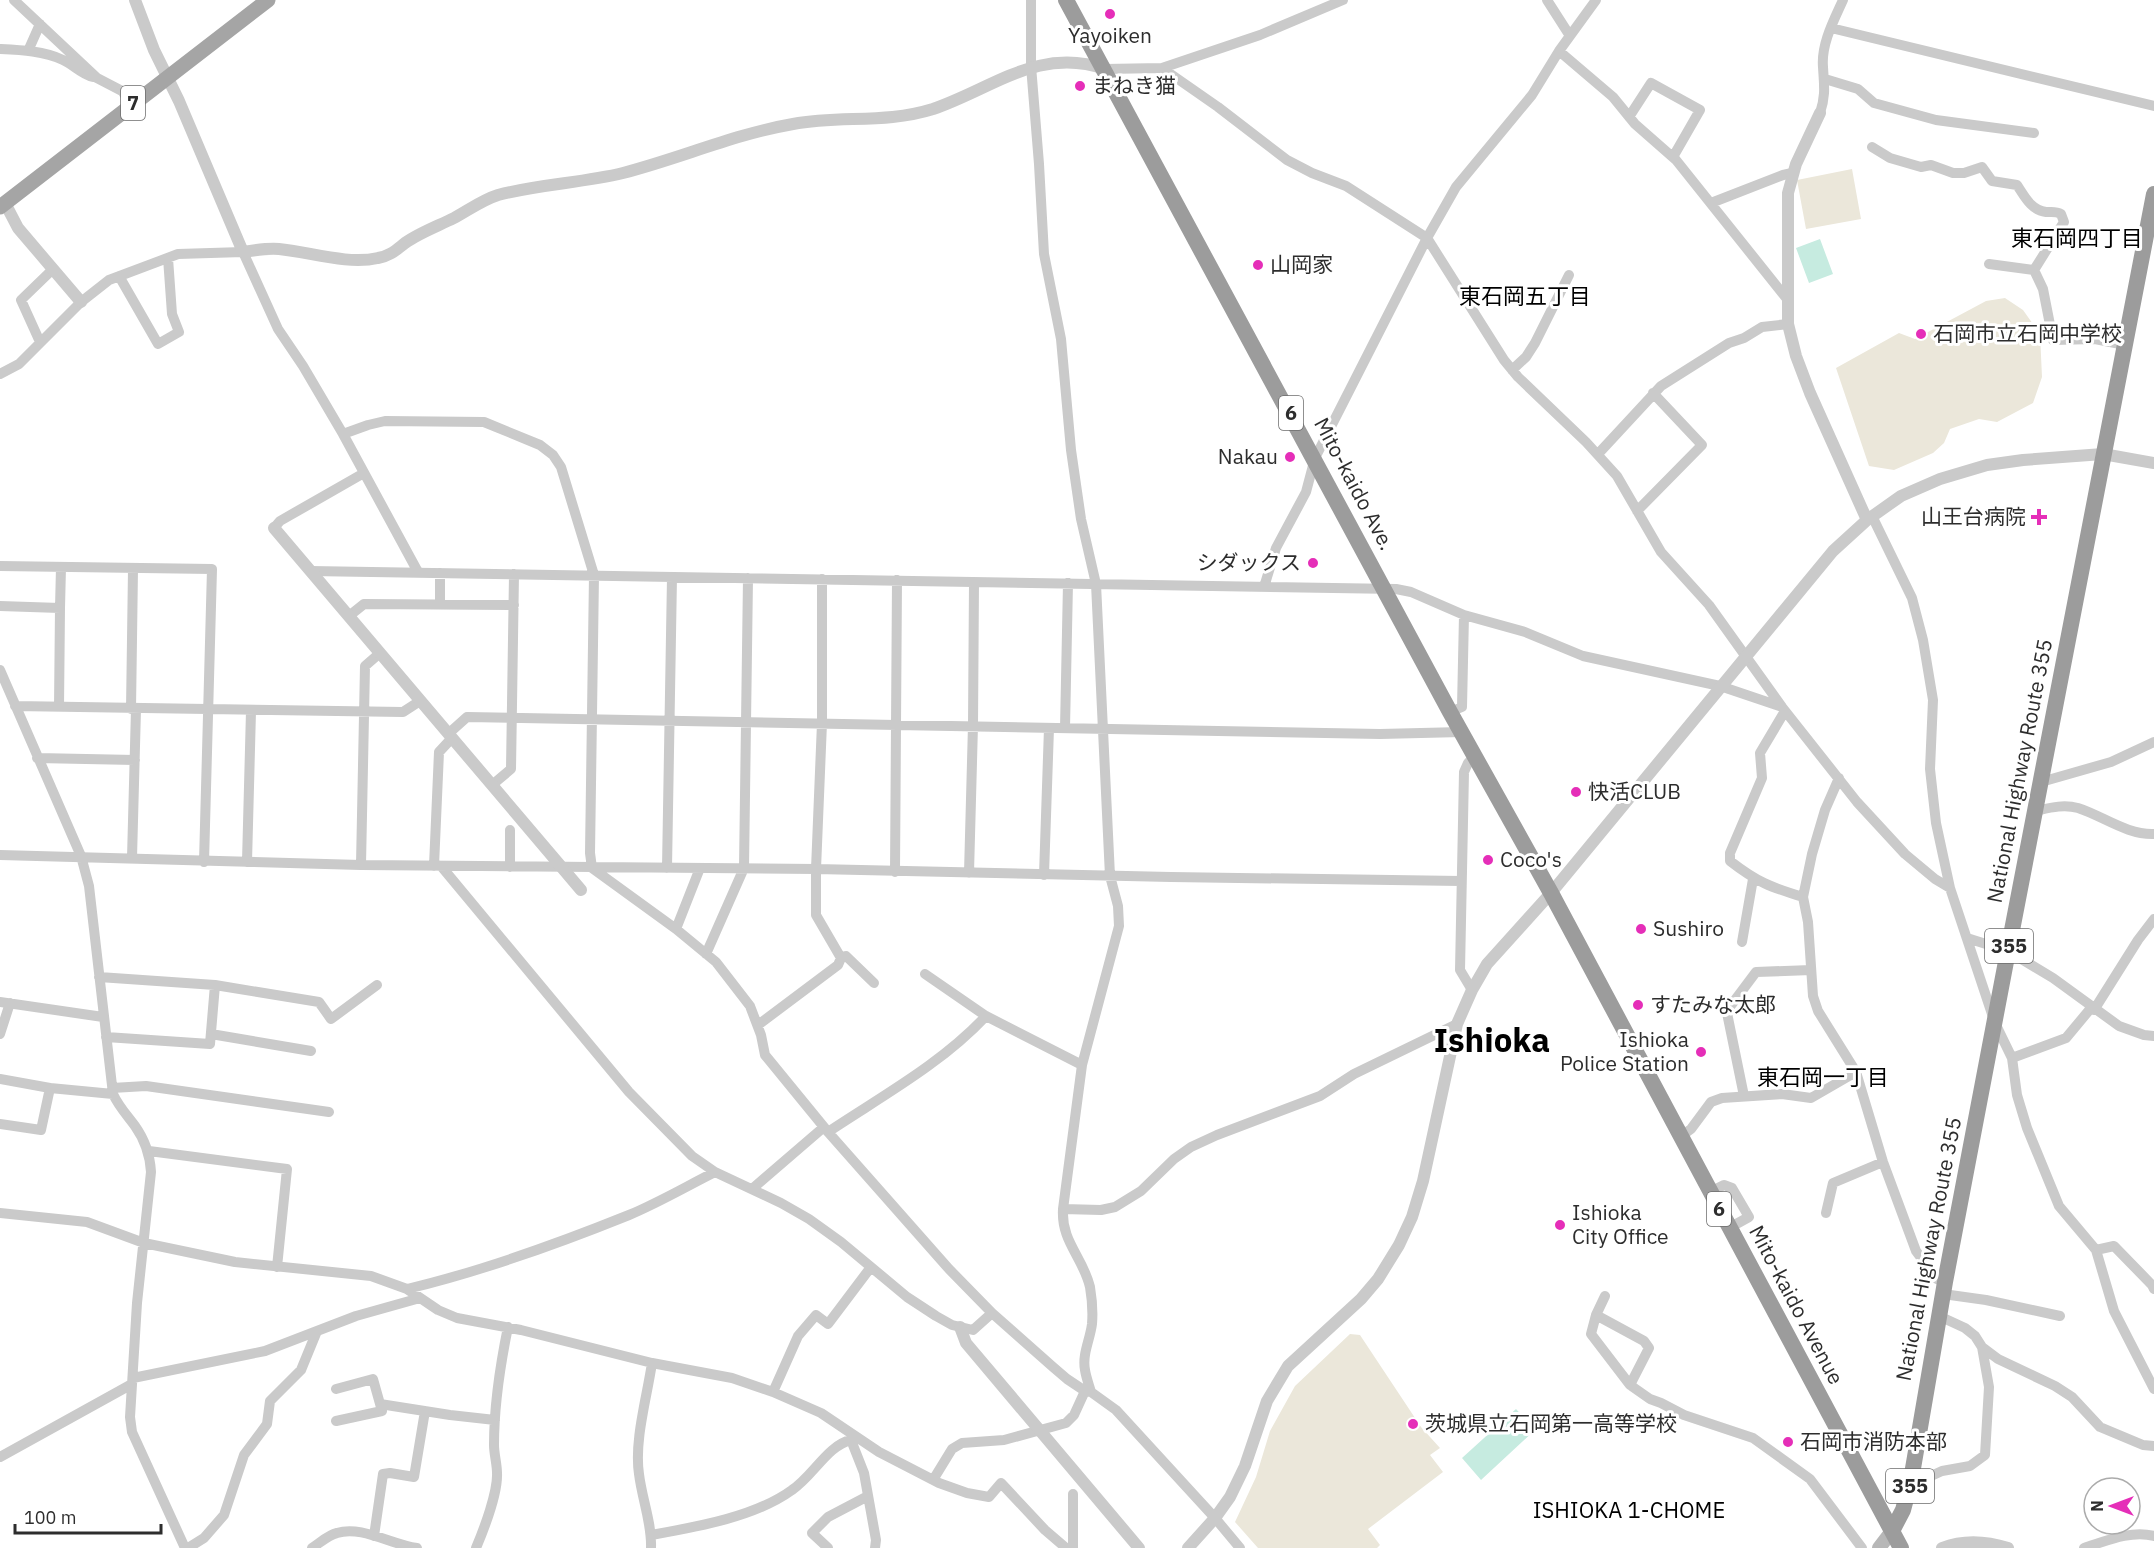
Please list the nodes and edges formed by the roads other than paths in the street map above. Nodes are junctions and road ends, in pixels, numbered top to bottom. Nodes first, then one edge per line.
1 (14, 0) edge
2 (135, 0) edge
3 (268, 0) edge
4 (1031, 0) edge
5 (1066, 0) edge
6 (1343, 0) edge
7 (1547, 0) edge
8 (1596, 0) edge
9 (1844, 0) edge
10 (40, 24) junction
11 (1831, 28) junction
12 (1570, 36) junction
13 (0, 49) edge
14 (28, 51) junction
15 (1559, 51) junction
16 (1031, 66) junction
17 (1162, 68) junction
18 (1105, 69) junction
19 (168, 76) junction
20 (97, 78) junction
21 (1825, 79) junction
22 (131, 104) junction
23 (2154, 106) edge
24 (1820, 113) joint
25 (1629, 117) junction
26 (2034, 133) dead end
27 (1872, 147) dead end
28 (1673, 157) junction
29 (1792, 174) junction
30 (2154, 194) edge
31 (2, 201) edge
32 (1710, 203) junction
33 (1427, 238) junction
34 (243, 252) junction
35 (2149, 253) edge
36 (168, 258) junction
37 (1989, 264) dead end
38 (2034, 270) junction
39 (51, 271) dead end
40 (1569, 275) dead end
41 (118, 276) junction
42 (1788, 299) junction
43 (81, 302) junction
44 (1788, 324) junction
45 (40, 342) junction
46 (2125, 345) junction
47 (1512, 370) junction
48 (0, 374) edge
49 (1653, 393) junction
50 (343, 434) junction
51 (1598, 454) junction
52 (2103, 454) junction
53 (1315, 459) junction
54 (2154, 463) edge
55 (364, 473) junction
56 (1637, 511) junction
57 (1869, 518) junction
58 (274, 528) joint
59 (0, 566) edge
60 (61, 567) junction
61 (133, 569) junction
62 (310, 571) junction
63 (418, 572) junction
64 (440, 573) junction
65 (514, 574) junction
66 (594, 575) junction
67 (672, 577) junction
68 (748, 578) junction
69 (822, 579) junction
70 (897, 580) junction
71 (974, 582) junction
72 (1068, 583) junction
73 (1096, 584) junction
74 (1264, 587) junction
75 (1384, 589) junction
76 (440, 604) junction
77 (514, 605) junction
78 (0, 606) edge
79 (60, 608) junction
80 (1464, 615) junction
81 (349, 616) junction
82 (380, 653) junction
83 (1745, 657) junction
84 (0, 670) edge
85 (1720, 687) junction
86 (420, 700) junction
87 (15, 706) junction
88 (59, 707) junction
89 (133, 709) junction
90 (1783, 709) junction
91 (209, 711) junction
92 (250, 711) junction
93 (364, 712) junction
94 (1450, 712) junction
95 (512, 717) junction
96 (591, 719) junction
97 (670, 719) junction
98 (746, 721) junction
99 (822, 723) junction
100 (897, 723) junction
101 (973, 725) junction
102 (1049, 728) junction
103 (1065, 728) junction
104 (1103, 729) junction
105 (1462, 732) junction
106 (450, 736) junction
107 (2154, 742) edge
108 (1475, 756) junction
109 (37, 758) junction
110 (135, 760) junction
111 (1839, 778) junction
112 (2041, 782) junction
113 (492, 785) junction
114 (2035, 810) junction
115 (510, 830) dead end
116 (2154, 834) edge
117 (0, 855) edge
118 (81, 856) junction
119 (132, 858) junction
120 (204, 862) junction
121 (247, 862) junction
122 (362, 865) junction
123 (438, 866) junction
124 (510, 867) junction
125 (562, 868) junction
126 (592, 868) junction
127 (667, 868) junction
128 (700, 868) junction
129 (744, 868) junction
130 (816, 869) junction
131 (895, 872) junction
132 (969, 873) junction
133 (1044, 875) junction
134 (1110, 876) junction
135 (1753, 879) junction
136 (1461, 881) junction
137 (1950, 888) junction
138 (581, 890) dead end
139 (1551, 893) junction
140 (1803, 897) junction
141 (2154, 919) edge
142 (676, 929) junction
143 (1966, 938) junction
144 (1742, 942) dead end
145 (2008, 951) junction
146 (706, 954) junction
147 (841, 958) junction
148 (1811, 970) junction
149 (926, 974) dead end
150 (99, 977) junction
151 (874, 983) dead end
152 (215, 985) junction
153 (376, 985) dead end
154 (1472, 990) junction
155 (5, 1003) edge
156 (2092, 1009) junction
157 (986, 1016) junction
158 (103, 1017) junction
159 (1995, 1023) junction
160 (1457, 1024) junction
161 (758, 1025) junction
162 (0, 1034) edge
163 (211, 1034) junction
164 (2154, 1036) edge
165 (106, 1037) junction
166 (312, 1051) dead end
167 (2012, 1058) junction
168 (1082, 1065) junction
169 (1856, 1072) junction
170 (0, 1079) edge
171 (50, 1088) junction
172 (113, 1091) junction
173 (1744, 1096) junction
174 (329, 1112) dead end
175 (0, 1124) edge
176 (826, 1129) junction
177 (1680, 1137) junction
178 (149, 1151) junction
179 (1883, 1162) junction
180 (715, 1172) junction
181 (752, 1189) junction
182 (1063, 1209) junction
183 (0, 1213) edge
184 (1826, 1213) dead end
185 (144, 1243) junction
186 (2096, 1250) junction
187 (277, 1267) junction
188 (871, 1267) junction
189 (1944, 1288) junction
190 (407, 1289) junction
191 (2154, 1289) edge
192 (1605, 1296) dead end
193 (420, 1298) junction
194 (992, 1313) junction
195 (1596, 1315) junction
196 (1939, 1316) junction
197 (2060, 1316) dead end
198 (508, 1326) junction
199 (960, 1327) junction
200 (317, 1331) junction
201 (1982, 1347) junction
202 (652, 1363) junction
203 (132, 1381) junction
204 (1630, 1385) junction
205 (336, 1389) dead end
206 (2154, 1389) edge
207 (1088, 1391) junction
208 (773, 1392) junction
209 (380, 1404) junction
210 (425, 1411) junction
211 (495, 1420) junction
212 (336, 1421) dead end
213 (1038, 1431) junction
214 (853, 1438) junction
215 (2154, 1446) edge
216 (0, 1458) edge
217 (933, 1480) junction
218 (1911, 1480) junction
219 (1073, 1494) dead end
220 (868, 1496) junction
221 (1215, 1518) junction
222 (1892, 1531) junction
223 (651, 1535) junction
224 (374, 1536) junction
225 (2154, 1536) edge
226 (186, 1548) edge
227 (312, 1548) edge
228 (417, 1548) edge
229 (476, 1548) edge
230 (651, 1548) edge
231 (828, 1548) edge
232 (875, 1548) edge
233 (1066, 1548) edge
234 (1073, 1548) edge
235 (1139, 1548) edge
236 (1188, 1548) edge
237 (1240, 1548) edge
238 (1862, 1548) edge
239 (1879, 1548) edge
240 (1901, 1548) edge
241 (1942, 1548) edge
242 (2008, 1548) edge
243 (2084, 1548) edge

1 - 10 street
2 - 19 street
3 - 19 main road, 7
4 - 16 street
5 - 18 highway, Mito-kaido Ave. / 6
6 - 17 street
7 - 12 street
8 - 12 street
9 - 11 street
10 - 14 street
10 - 20 street
11 - 21 street
11 - 23 street
12 - 15 street
13 - 14 street
14 - 20 street
15 - 25 street
15 - 33 street
16 - 18 street
16 - 34 street
16 - 73 street
17 - 18 street
17 - 33 street
18 - 53 highway, Mito-kaido Ave. / 6
19 - 22 main road, 7
19 - 34 street
20 - 22 street
21 - 24 street
21 - 26 street
22 - 31 main road, 7
24 - 29 street
25 - 28 street
25 - 28 street
27 - 38 street
28 - 32 street
29 - 32 street
29 - 42 street
30 - 35 highway, National Highway Route 355 / 355
31 - 43 street
32 - 42 street
33 - 47 street
33 - 53 street
34 - 36 street
34 - 50 street
35 - 46 highway, National Highway Route 355 / 355
36 - 41 street
36 - 41 street
37 - 38 street
38 - 46 street
39 - 45 street
40 - 47 street
41 - 43 street
42 - 44 street
43 - 45 street
44 - 49 street
44 - 57 street
45 - 48 street
46 - 52 highway, National Highway Route 355 / 355
47 - 51 street
49 - 51 street
49 - 56 street
50 - 55 street
50 - 66 street
51 - 56 street
52 - 54 street
52 - 57 street
52 - 112 highway, National Highway Route 355 / 355
53 - 74 street
53 - 75 highway, Mito-kaido Ave. / 6
55 - 58 street
55 - 63 street
56 - 83 street
57 - 83 street
57 - 137 street
58 - 62 street
59 - 60 street
60 - 61 street
60 - 79 street
61 - 89 street
61 - 91 street
62 - 63 street
62 - 81 street
63 - 64 street
64 - 65 street
64 - 76 street
65 - 66 street
65 - 77 street
66 - 67 street
66 - 96 street
67 - 68 street
67 - 97 street
68 - 69 street
68 - 98 street
69 - 70 street
69 - 99 street
70 - 71 street
70 - 100 street
71 - 72 street
71 - 101 street
72 - 73 street
72 - 103 street
73 - 74 street
73 - 104 street
74 - 75 street
75 - 80 street
75 - 94 highway, Mito-kaido Ave. / 6
76 - 77 street
76 - 81 street
77 - 95 street
78 - 79 street
79 - 88 street
80 - 85 street
80 - 94 street
81 - 82 street
82 - 86 street
82 - 93 street
83 - 85 street
83 - 90 street
84 - 87 street
85 - 90 street
85 - 139 street
86 - 93 street
86 - 106 street
87 - 88 street
87 - 109 street
88 - 89 street
89 - 91 street
89 - 110 street
90 - 111 street
90 - 135 street
91 - 92 street
91 - 120 street
92 - 93 street
92 - 121 street
93 - 122 street
94 - 105 highway, Mito-kaido Ave. / 6
95 - 96 street
95 - 106 street
95 - 113 street
96 - 97 street
96 - 126 street
97 - 98 street
97 - 127 street
98 - 99 street
98 - 129 street
99 - 100 street
99 - 130 street
100 - 101 street
100 - 131 street
101 - 102 street
101 - 132 street
102 - 103 street
102 - 133 street
103 - 104 street
104 - 105 street
104 - 134 street
105 - 108 highway, Mito-kaido Ave. / 6
106 - 113 street
106 - 123 street
107 - 112 street
108 - 136 street
108 - 139 highway, Mito-kaido Ave. / 6
109 - 110 street
109 - 118 street
110 - 119 street
111 - 137 street
111 - 140 street
112 - 114 highway, National Highway Route 355 / 355
113 - 125 street
114 - 116 street
114 - 145 highway, National Highway Route 355 / 355
115 - 124 street
117 - 118 street
118 - 119 street
118 - 150 street
119 - 120 street
120 - 121 street
121 - 122 street
122 - 123 street
123 - 124 street
123 - 180 street
124 - 125 street
125 - 126 street
125 - 138 street
126 - 127 street
126 - 142 street
127 - 128 street
128 - 129 street
128 - 142 street
129 - 130 street
129 - 146 street
130 - 131 street
130 - 147 street
131 - 132 street
132 - 133 street
133 - 134 street
134 - 136 street
134 - 168 street
135 - 140 street
135 - 144 street
136 - 154 street
137 - 143 street
139 - 154 street
139 - 177 highway, Mito-kaido Avenue / 6
140 - 148 street
141 - 156 street
142 - 146 street
143 - 145 street
143 - 159 street
145 - 156 street
145 - 159 highway, National Highway Route 355 / 355
146 - 161 street
147 - 151 street
147 - 161 street
148 - 169 street
148 - 173 street
149 - 157 street
150 - 152 street
150 - 158 street
152 - 153 street
152 - 163 street
154 - 160 street
155 - 158 street
155 - 162 street
156 - 164 street
156 - 167 street
157 - 168 street
157 - 176 street
158 - 165 street
159 - 167 street
159 - 189 highway, National Highway Route 355 / 355
160 - 182 street
160 - 221 street
161 - 176 street
163 - 165 street
163 - 166 street
165 - 172 street
167 - 186 street
168 - 182 street
169 - 173 street
169 - 179 street
170 - 171 street
171 - 172 street
171 - 175 street
172 - 174 street
172 - 178 street
173 - 177 street
176 - 181 street
176 - 194 street
177 - 222 highway, Mito-kaido Avenue / 6
178 - 185 street
178 - 187 street
179 - 184 street
179 - 189 street
180 - 181 street
180 - 190 street
181 - 188 street
182 - 207 street
183 - 185 street
185 - 187 street
185 - 203 street
186 - 191 street
186 - 206 street
187 - 190 street
188 - 199 street
188 - 208 street
189 - 196 highway, National Highway Route 355 / 355
189 - 197 street
190 - 193 street
192 - 195 street
193 - 198 street
193 - 200 street
194 - 199 street
194 - 207 street
195 - 204 street
195 - 204 street
196 - 201 street
196 - 218 highway, National Highway Route 355 / 355
198 - 202 street
198 - 211 street
199 - 213 street
200 - 203 street
200 - 226 street
201 - 215 street
201 - 218 street
202 - 208 street
202 - 223 street
203 - 216 street
203 - 226 street
204 - 238 street
205 - 209 street
207 - 213 street
207 - 221 street
208 - 214 street
209 - 210 street
209 - 212 street
210 - 211 street
210 - 224 street
211 - 229 street
213 - 217 street
213 - 235 street
214 - 217 street
214 - 220 street
214 - 223 street
217 - 233 street
218 - 222 highway, National Highway Route 355 / 355
219 - 234 street
220 - 231 street
220 - 232 street
221 - 236 street
221 - 237 street
222 - 239 main road
222 - 240 highway, Mito-kaido Avenue / 6
223 - 230 street
224 - 227 street
224 - 228 street
225 - 243 street
241 - 242 street

